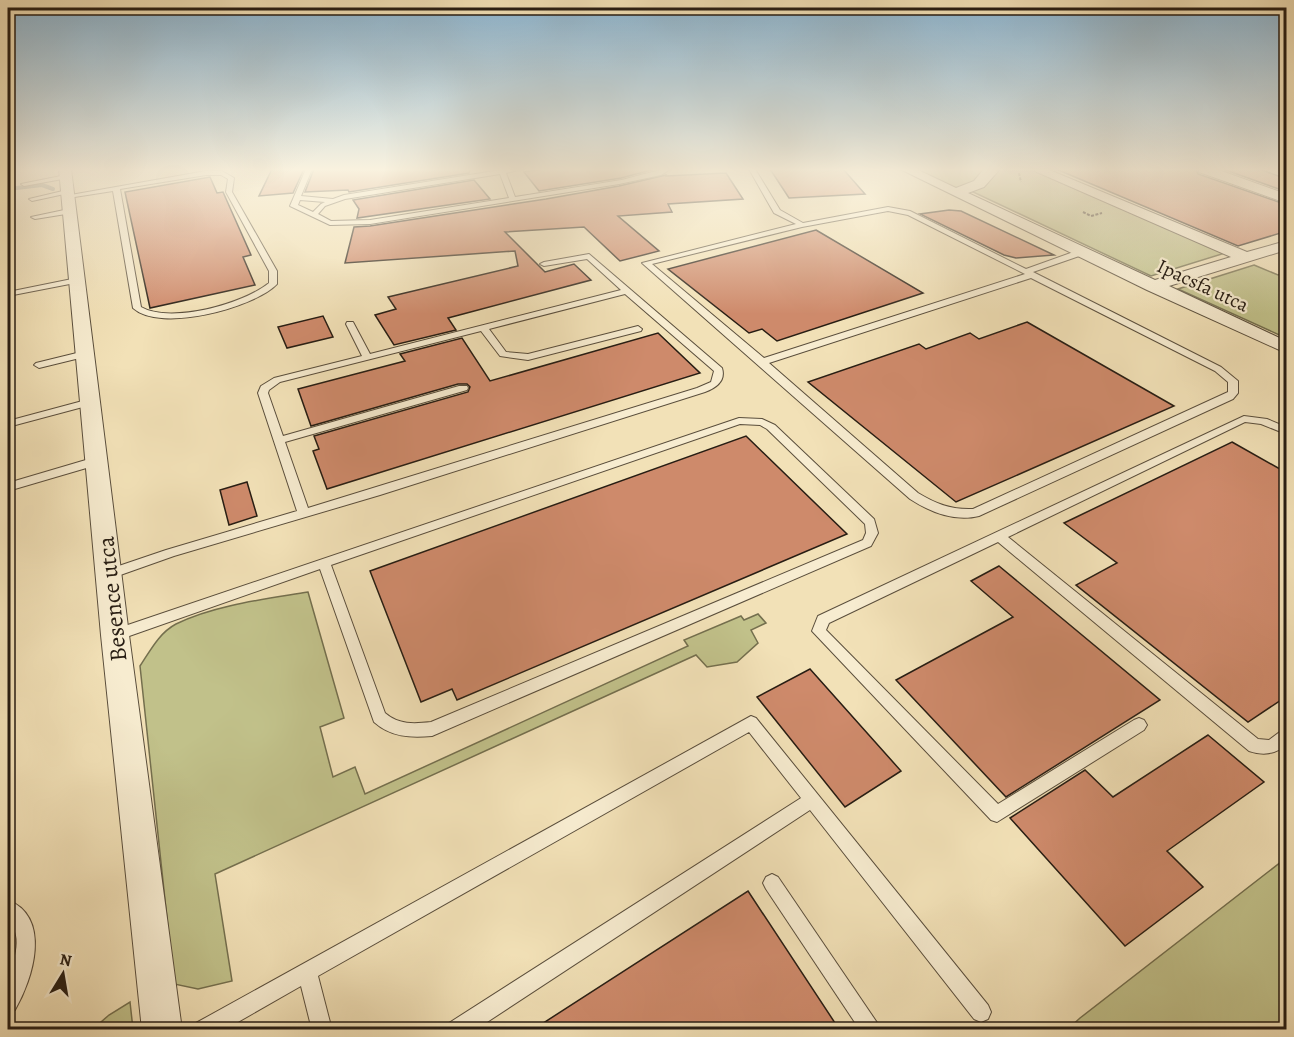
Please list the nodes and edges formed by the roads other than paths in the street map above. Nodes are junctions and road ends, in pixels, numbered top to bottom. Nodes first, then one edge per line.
1 (68, 217) edge
2 (121, 217) edge
3 (243, 217) edge
4 (318, 217) edge
5 (399, 217) edge
6 (788, 217) edge
7 (838, 217) edge
8 (917, 217) edge
9 (1010, 217) edge
10 (1152, 217) edge
11 (802, 225) junction
12 (1287, 244) edge
13 (1082, 252) junction
14 (1245, 257) junction
15 (544, 264) dead end
16 (1028, 273) junction
17 (77, 280) junction
18 (1153, 286) junction
19 (627, 291) junction
20 (8, 294) edge
21 (350, 324) dead end
22 (483, 327) junction
23 (638, 329) dead end
24 (1287, 348) edge
25 (85, 354) junction
26 (367, 357) junction
27 (762, 362) junction
28 (39, 365) dead end
29 (463, 388) dead end
30 (90, 402) junction
31 (8, 424) edge
32 (1287, 431) edge
33 (278, 441) junction
34 (96, 460) junction
35 (8, 487) edge
36 (304, 513) junction
37 (999, 536) junction
38 (324, 562) junction
39 (109, 574) junction
40 (116, 635) junction
41 (1139, 725) dead end
42 (1287, 736) edge
43 (812, 800) junction
44 (772, 883) dead end
45 (8, 909) edge
46 (307, 973) junction
47 (8, 1003) edge
48 (981, 1012) dead end
49 (162, 1029) edge
50 (203, 1029) edge
51 (322, 1029) edge
52 (456, 1029) edge
53 (872, 1029) edge

1 - 17 street, Besence utca
2 - 3 lane
4 - 5 lane
6 - 11 lane
7 - 11 lane
8 - 16 lane
9 - 13 street, Ipacsfa utca
10 - 14 street
11 - 27 lane
12 - 14 street
13 - 16 lane
13 - 18 street, Ipacsfa utca
14 - 18 street
15 - 19 lane
16 - 27 lane
16 - 27 lane
17 - 20 lane
17 - 25 street, Besence utca
18 - 24 street, Ipacsfa utca
19 - 22 lane
19 - 36 lane
21 - 26 lane
22 - 23 lane
22 - 26 lane
25 - 28 lane
25 - 30 street, Besence utca
26 - 33 lane
29 - 33 lane
30 - 31 lane
30 - 34 street, Besence utca
32 - 37 lane
33 - 36 lane
34 - 35 lane
34 - 39 street, Besence utca
36 - 39 lane
37 - 41 lane
37 - 42 lane
38 - 38 lane
38 - 40 lane
39 - 40 street, Besence utca
40 - 49 street, Besence utca
43 - 46 lane
43 - 48 lane
43 - 52 lane
44 - 53 lane
45 - 47 lane
46 - 50 lane
46 - 51 lane

